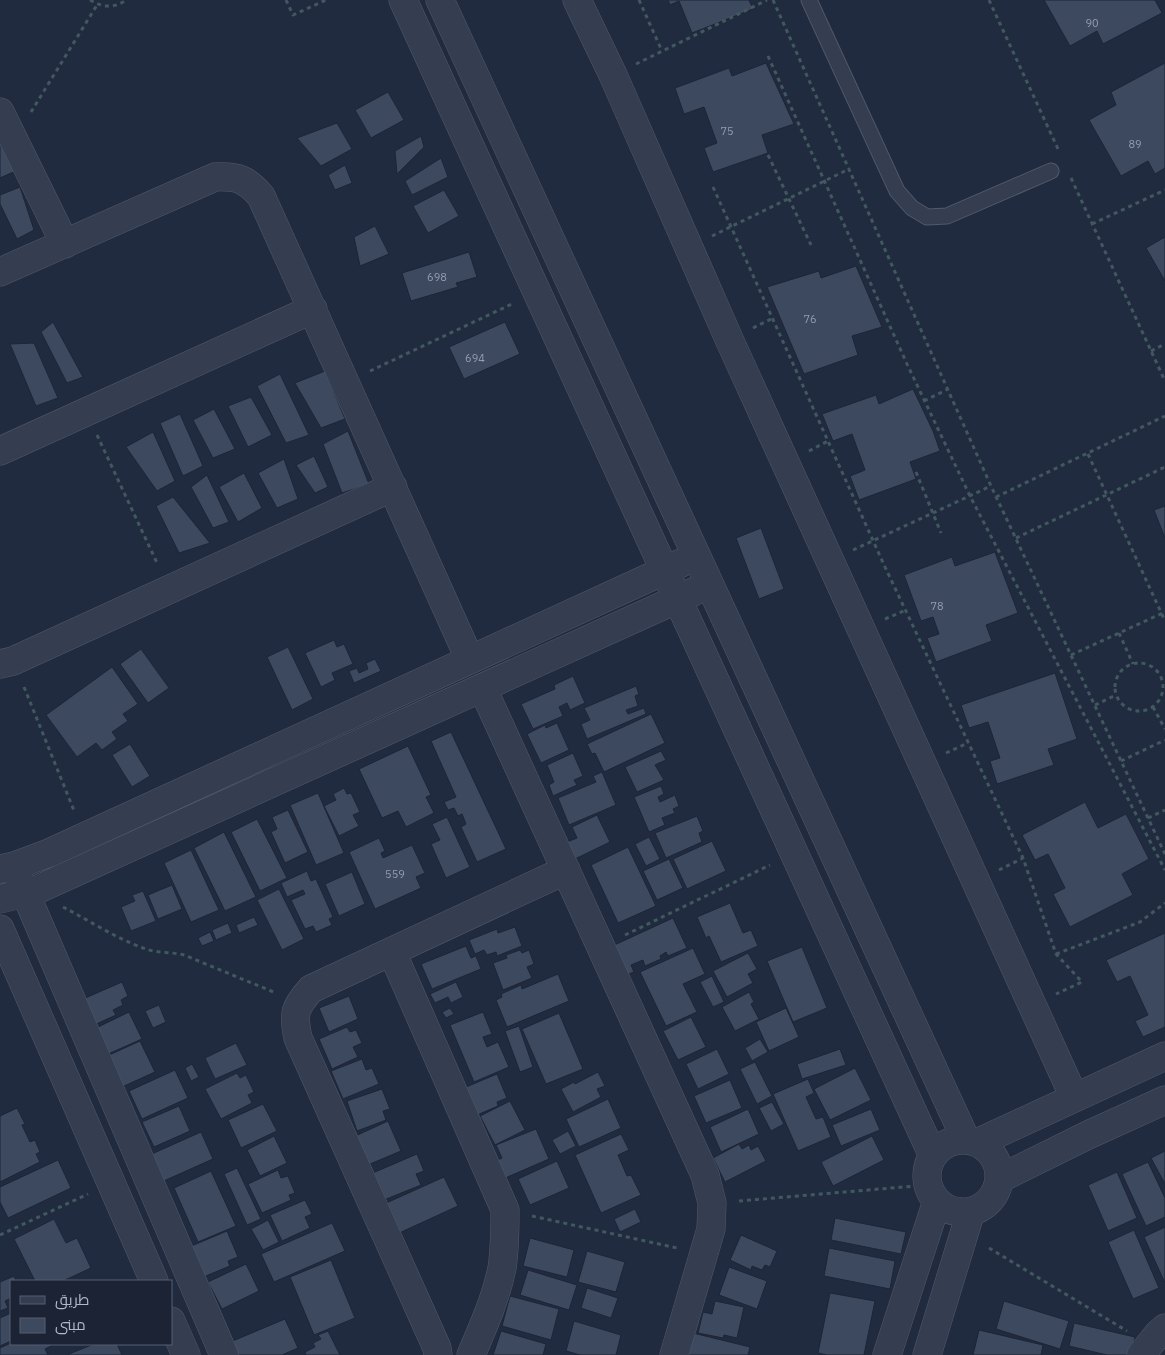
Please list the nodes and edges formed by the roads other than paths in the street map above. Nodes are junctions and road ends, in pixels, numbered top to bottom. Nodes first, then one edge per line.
1 (403, 0) edge
2 (440, 0) edge
3 (577, 0) edge
4 (809, 0) edge
5 (0, 112) edge
6 (1051, 171) dead end
7 (65, 244) junction
8 (0, 272) edge
9 (313, 309) junction
10 (0, 451) edge
11 (393, 488) junction
12 (696, 556) junction
13 (665, 571) junction
14 (709, 585) junction
15 (678, 599) junction
16 (470, 660) junction
17 (6, 662) edge
18 (483, 689) junction
19 (7, 867) edge
20 (566, 870) junction
21 (20, 895) edge
22 (0, 929) edge
23 (392, 952) junction
24 (1165, 1056) edge
25 (1074, 1097) junction
26 (1165, 1100) edge
27 (972, 1142) junction
28 (933, 1156) junction
29 (999, 1180) junction
30 (932, 1193) junction
31 (968, 1223) junction
32 (154, 1280) edge
33 (172, 1323) edge
34 (186, 1355) edge
35 (224, 1355) edge
36 (438, 1355) edge
37 (471, 1355) edge
38 (674, 1355) edge
39 (887, 1355) edge
40 (927, 1355) edge

1 - 13 street
2 - 12 street
3 - 25 street
4 - 6 lane
5 - 7 street
7 - 8 street
7 - 9 street
9 - 10 street
9 - 11 street
11 - 16 street
11 - 17 street
12 - 13 street
12 - 14 street
13 - 15 street
13 - 16 street
14 - 15 street
14 - 27 street
15 - 18 street
15 - 28 street
16 - 19 street
18 - 20 street
18 - 21 street
19 - 21 street
20 - 23 street
20 - 38 street
21 - 35 street
22 - 32 street
23 - 36 street
23 - 37 street
24 - 25 street
25 - 27 street
26 - 29 street
27 - 28 street
27 - 29 street
28 - 30 street
29 - 31 street
30 - 31 street
30 - 39 street
31 - 40 street
33 - 34 street

